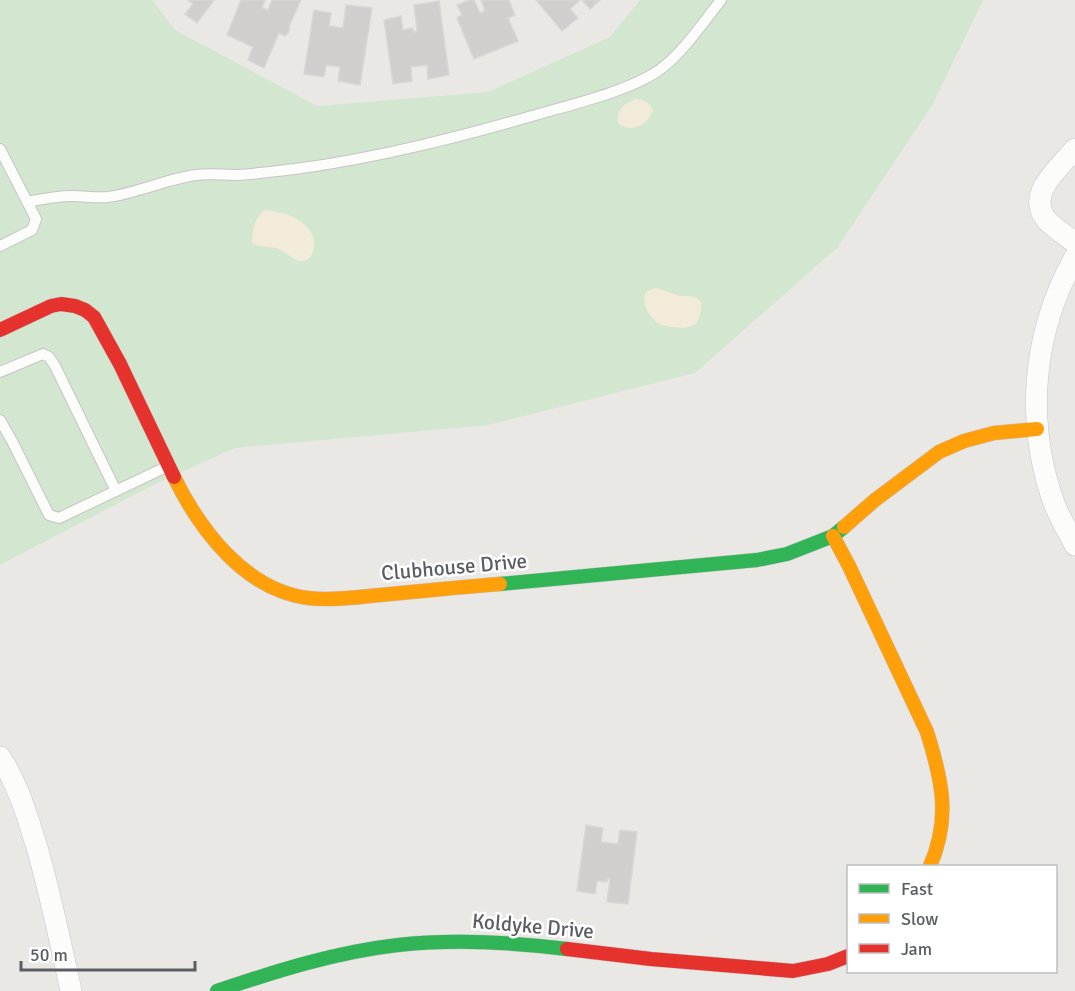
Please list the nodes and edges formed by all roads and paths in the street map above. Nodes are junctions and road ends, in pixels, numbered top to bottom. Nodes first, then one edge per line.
1 (721, 0) edge
2 (0, 149) edge
3 (1075, 149) edge
4 (27, 202) junction
5 (1075, 243) edge
6 (0, 246) edge
7 (1075, 258) edge
8 (0, 330) edge
9 (0, 372) edge
10 (0, 420) edge
11 (1037, 429) junction
12 (169, 465) junction
13 (116, 491) junction
14 (833, 536) junction
15 (1075, 544) edge
16 (0, 757) edge
17 (931, 865) edge
18 (847, 957) edge
19 (71, 991) edge
20 (217, 991) edge

1 - 4 lane
2 - 4 lane
3 - 5 street
4 - 6 lane
7 - 11 street
8 - 12 street, Clubhouse Drive
9 - 13 lane
10 - 13 lane
11 - 14 street, Clubhouse Drive
11 - 15 street
12 - 13 lane
12 - 14 street, Clubhouse Drive
14 - 17 street
16 - 19 street
18 - 20 street, Koldyke Drive

